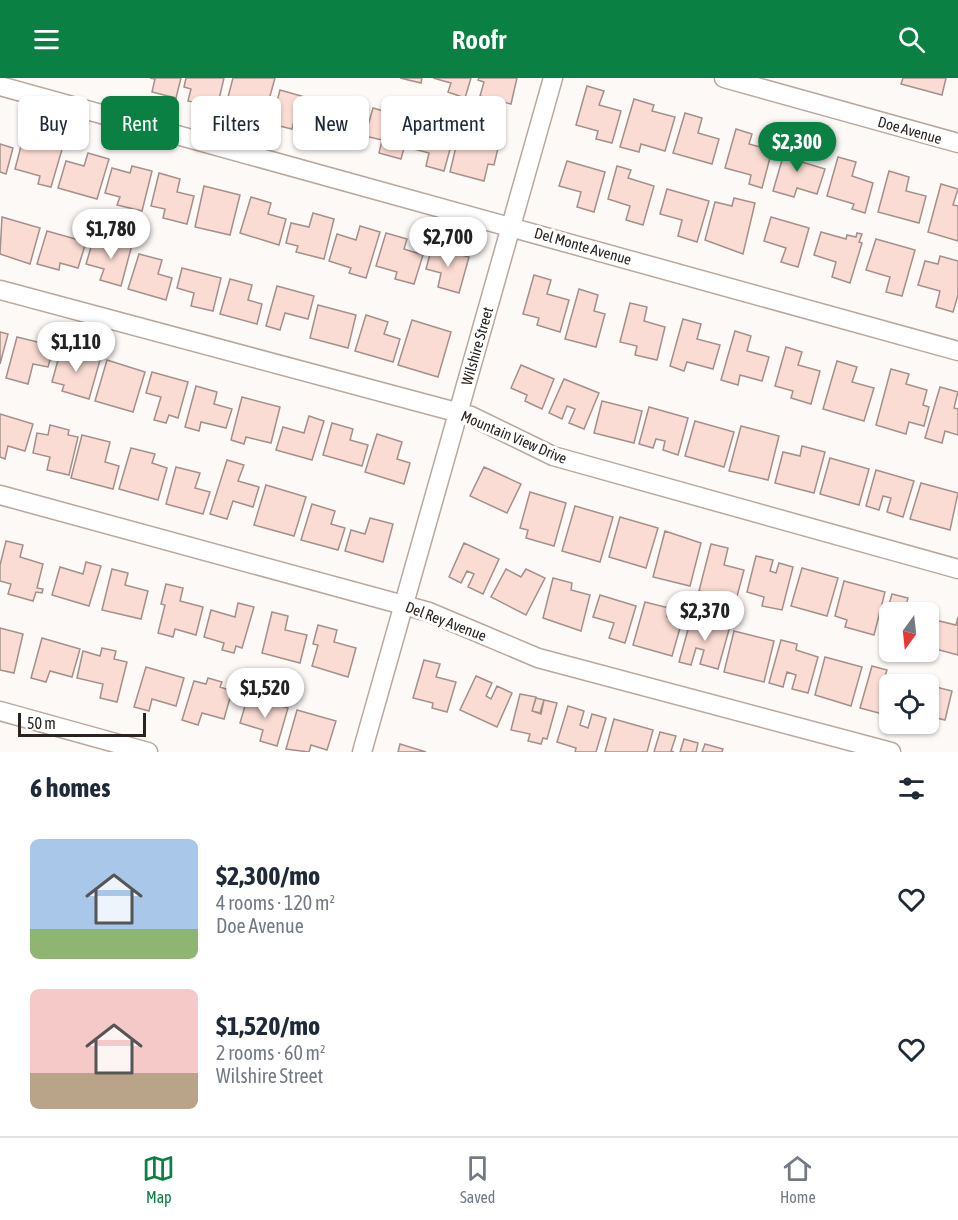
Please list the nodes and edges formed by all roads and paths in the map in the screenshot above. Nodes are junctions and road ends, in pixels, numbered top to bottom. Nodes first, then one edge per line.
1 (553, 78) edge
2 (724, 78) edge
3 (0, 86) edge
4 (957, 137) edge
5 (511, 226) junction
6 (0, 290) edge
7 (958, 351) edge
8 (458, 413) junction
9 (0, 495) edge
10 (958, 569) edge
11 (404, 604) junction
12 (0, 711) edge
13 (148, 752) edge
14 (362, 752) edge
15 (891, 752) edge

1 - 5 street, Wilshire Street
2 - 4 street, Doe Avenue
3 - 5 street, Del Monte Avenue
5 - 7 street, Del Monte Avenue
5 - 8 street, Wilshire Street
6 - 8 street, Mountain View Drive
8 - 10 street, Mountain View Drive
8 - 11 street, Wilshire Street
9 - 11 street, Del Rey Avenue
11 - 14 street, Wilshire Street
11 - 15 street, Del Rey Avenue
12 - 13 street

